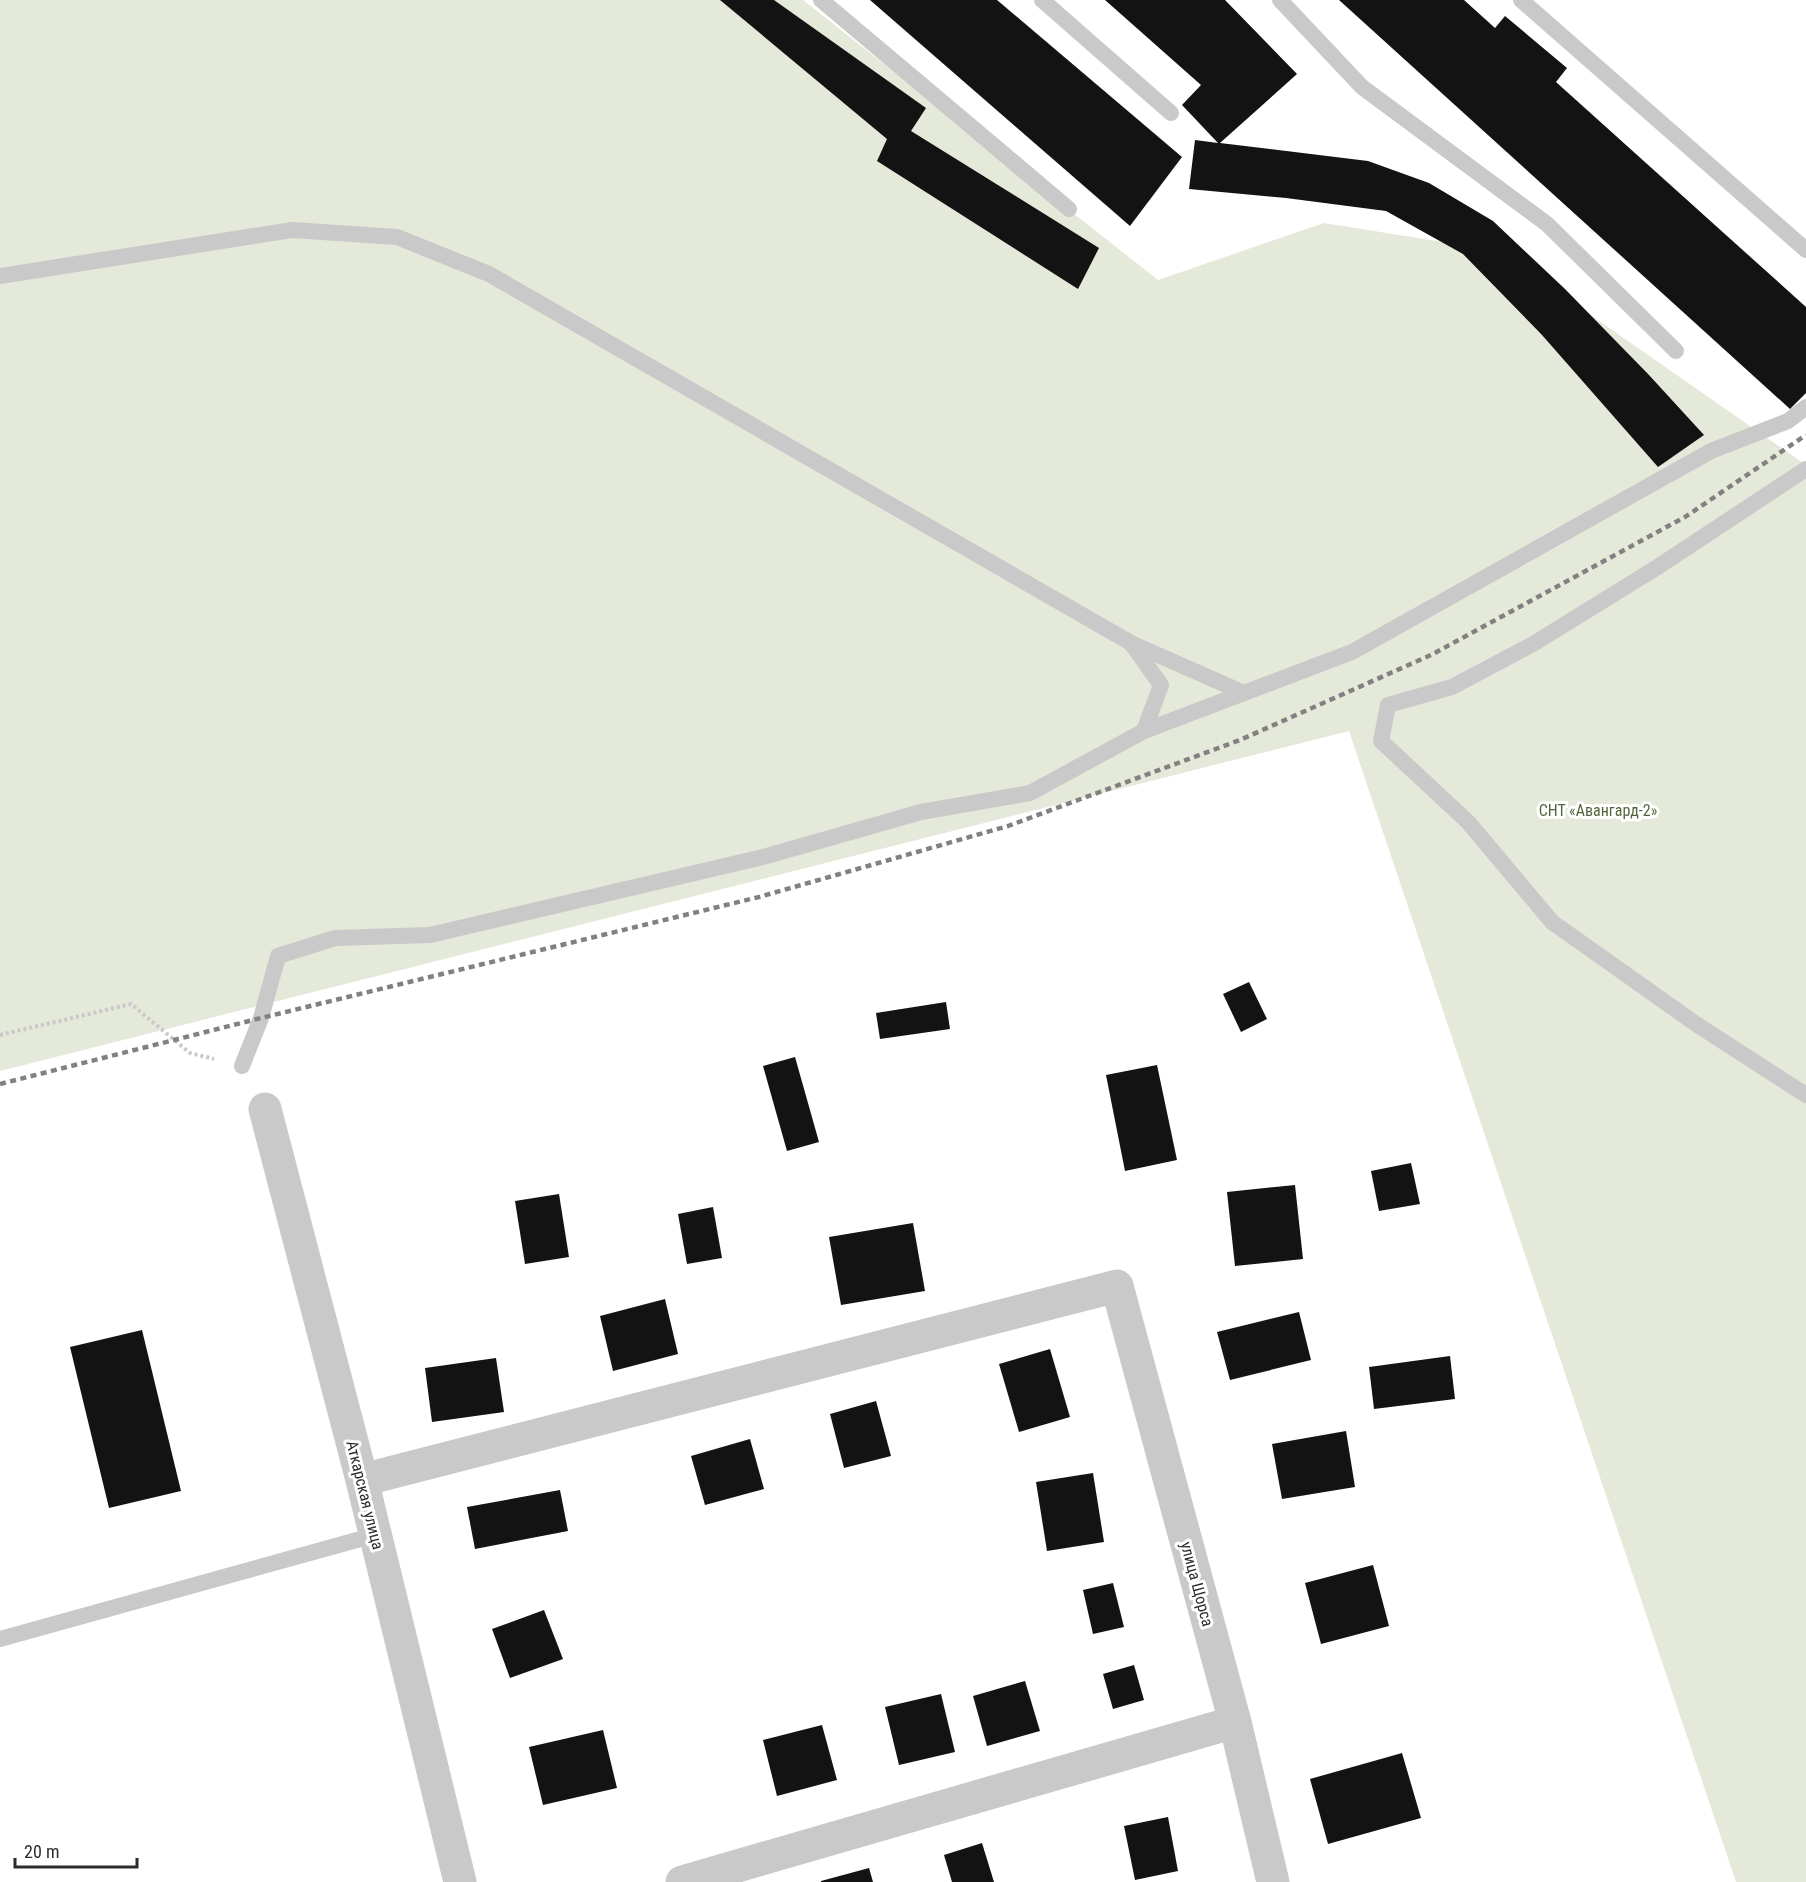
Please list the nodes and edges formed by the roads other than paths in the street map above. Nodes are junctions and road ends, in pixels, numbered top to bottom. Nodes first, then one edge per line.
1 (821, 0) edge
2 (1042, 0) edge
3 (1280, 0) edge
4 (1521, 0) edge
5 (1171, 114) dead end
6 (1069, 209) dead end
7 (1806, 250) edge
8 (0, 276) edge
9 (1676, 351) dead end
10 (1806, 407) edge
11 (1806, 469) edge
12 (1131, 643) junction
13 (1244, 693) junction
14 (1144, 730) junction
15 (242, 1066) road end
16 (1806, 1095) edge
17 (265, 1109) dead end
18 (362, 1480) junction
19 (375, 1535) junction
20 (0, 1639) edge
21 (1234, 1722) junction
22 (460, 1882) edge
23 (682, 1882) edge
24 (1273, 1882) edge

1 - 6 lane
2 - 5 lane
3 - 9 lane
4 - 7 lane
8 - 12 lane
10 - 13 lane
11 - 16 lane
12 - 13 lane
12 - 14 lane
13 - 14 lane
14 - 15 lane
17 - 18 street, Аткарская улица
18 - 19 street, Аткарская улица
18 - 21 street, улица Щорса
19 - 20 lane
19 - 22 street, Аткарская улица
21 - 23 street
21 - 24 street, улица Щорса

